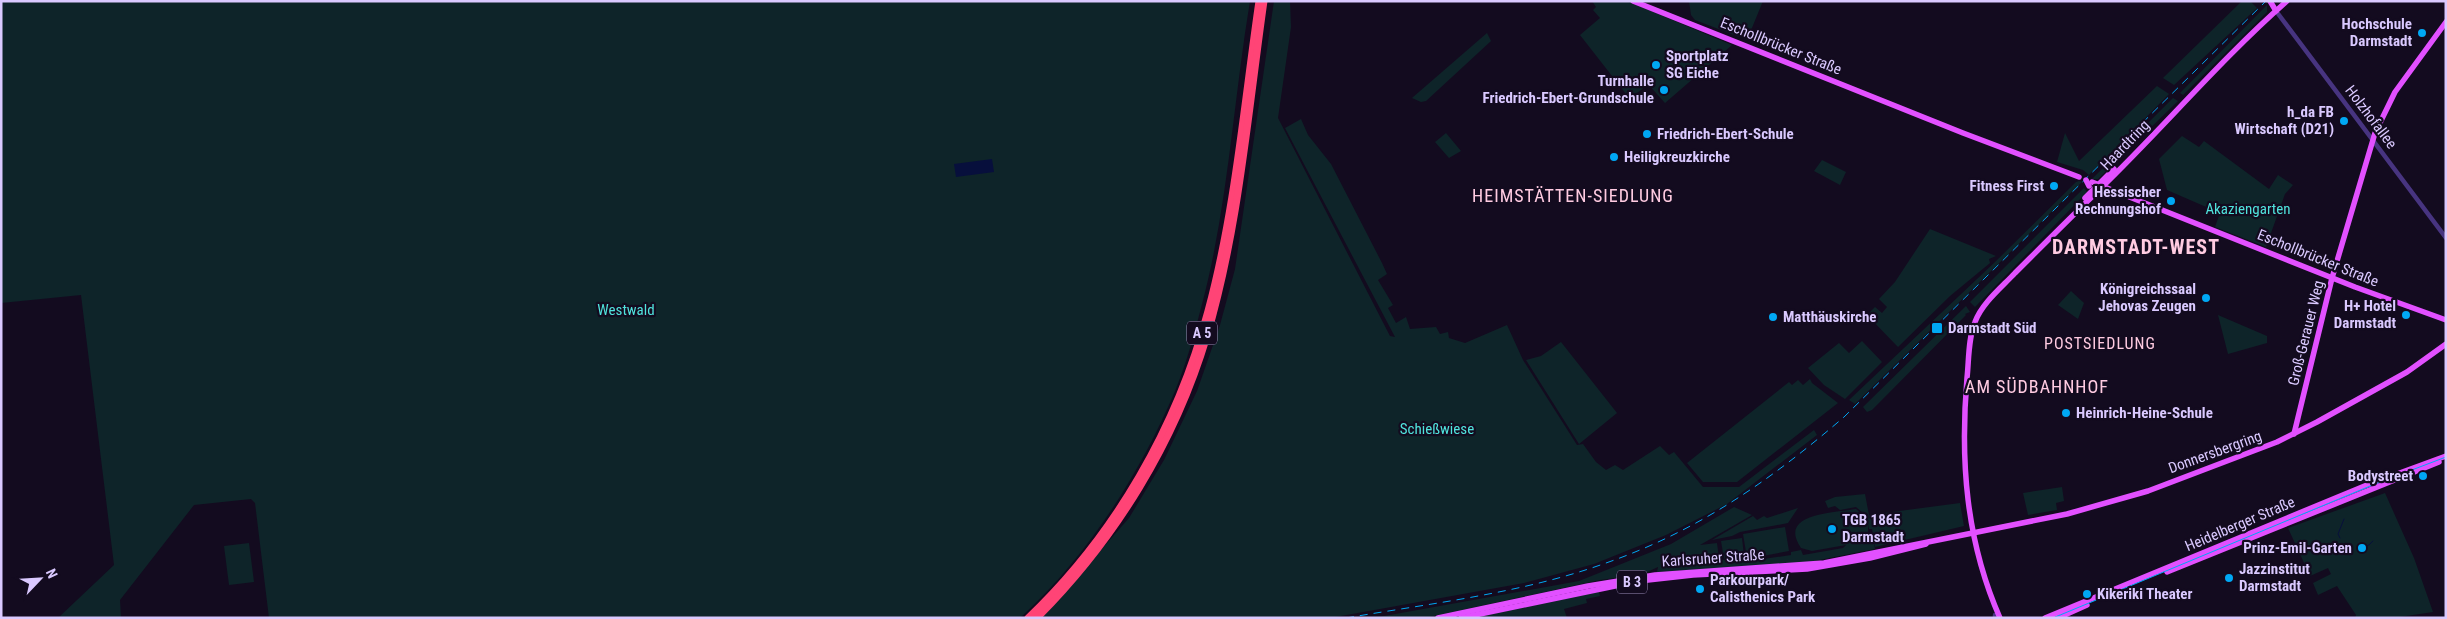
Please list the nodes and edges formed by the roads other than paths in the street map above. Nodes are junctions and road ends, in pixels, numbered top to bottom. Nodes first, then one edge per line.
1 (1259, 1) edge
2 (1264, 1) edge
3 (1633, 1) edge
4 (2287, 1) edge
5 (2273, 6) edge
6 (2446, 23) edge
7 (2373, 140) junction
8 (2090, 182) junction
9 (2446, 238) edge
10 (2332, 278) junction
11 (1980, 310) junction
12 (2446, 320) edge
13 (2446, 344) edge
14 (2299, 419) junction
15 (2308, 427) junction
16 (2296, 433) junction
17 (2446, 457) edge
18 (2385, 481) junction
19 (1971, 533) junction
20 (1932, 541) junction
21 (1997, 617) edge
22 (1028, 618) edge
23 (1036, 618) edge
24 (1438, 618) edge
25 (1461, 618) edge
26 (2045, 618) edge
27 (2058, 618) edge

1 - 22 highway, A 5
2 - 23 highway, A 5
3 - 8 main road, Eschollbrücker Straße
4 - 5 main road, Haardtring
5 - 7 street, Holzhofallee
5 - 8 main road, Haardtring
6 - 7 main road, Groß-Gerauer Weg
7 - 9 street, Holzhofallee
7 - 10 main road, Groß-Gerauer Weg
8 - 10 main road, Eschollbrücker Straße
8 - 11 main road, Haardtring
8 - 11 main road
10 - 12 main road, Eschollbrücker Straße
10 - 14 main road, Groß-Gerauer Weg
11 - 19 main road
13 - 15 main road, Donnersbergring
14 - 15 main road
14 - 16 main road, Groß-Gerauer Weg
15 - 16 main road, Donnersbergring
16 - 19 main road, Donnersbergring
17 - 18 main road, Heidelberger Straße
18 - 26 main road, Heidelberger Straße
18 - 27 main road, Heidelberger Straße
19 - 20 main road, Karlsruher Straße / B 3
19 - 21 main road
20 - 24 main road, Karlsruher Straße / B 3
20 - 25 main road, Karlsruher Straße / B 3

